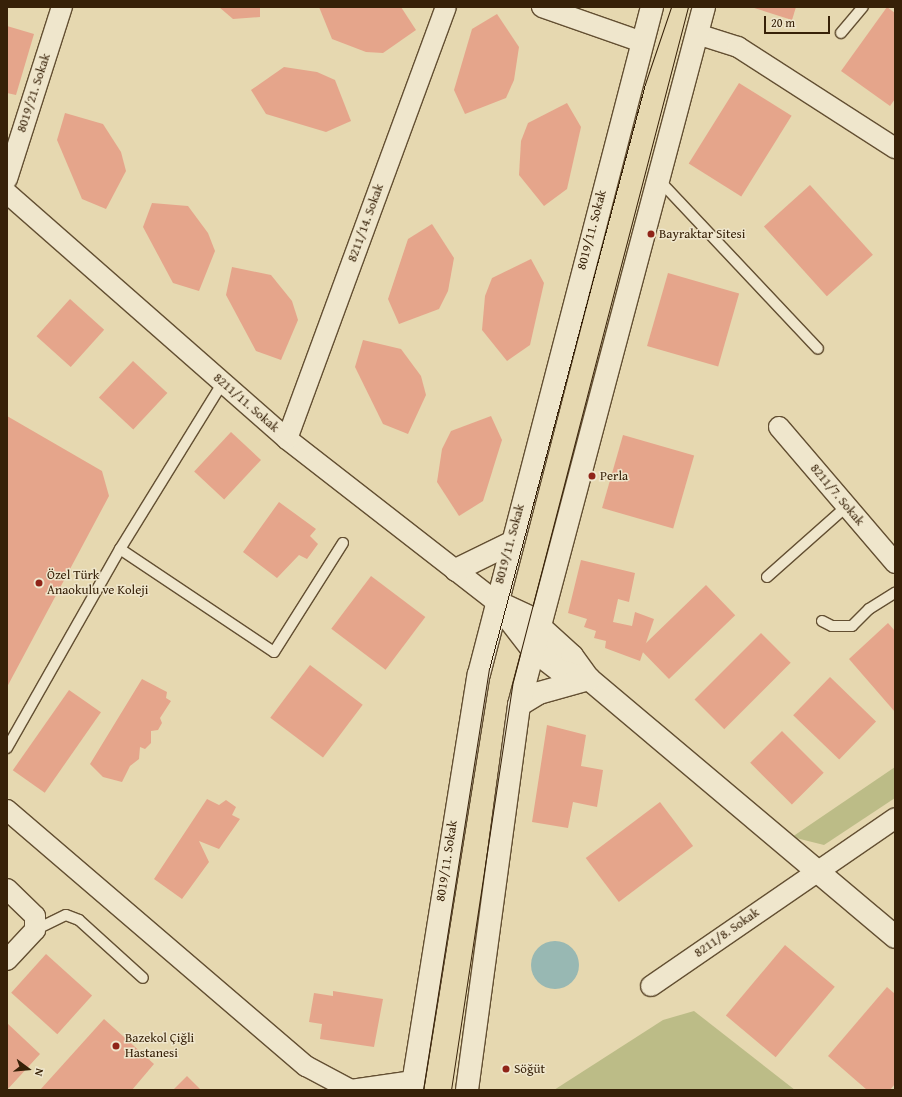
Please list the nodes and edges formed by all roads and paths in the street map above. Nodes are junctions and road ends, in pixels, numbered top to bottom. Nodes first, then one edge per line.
1 (446, 7) edge
2 (542, 7) edge
3 (652, 7) edge
4 (704, 7) edge
5 (863, 7) edge
6 (58, 8) edge
7 (841, 33) dead end
8 (697, 34) junction
9 (642, 42) junction
10 (895, 148) edge
11 (657, 178) junction
12 (7, 179) edge
13 (7, 193) edge
14 (818, 349) dead end
15 (223, 382) junction
16 (779, 427) dead end
17 (287, 439) junction
18 (847, 506) junction
19 (343, 543) dead end
20 (511, 543) junction
21 (120, 549) junction
22 (895, 563) edge
23 (456, 570) junction
24 (767, 577) dead end
25 (895, 593) edge
26 (495, 601) junction
27 (822, 621) dead end
28 (538, 627) junction
29 (532, 649) junction
30 (589, 679) junction
31 (519, 705) junction
32 (7, 748) edge
33 (7, 810) edge
34 (895, 818) edge
35 (809, 876) junction
36 (7, 889) edge
37 (35, 930) junction
38 (895, 937) edge
39 (7, 960) edge
40 (143, 978) dead end
41 (651, 986) dead end
42 (412, 1085) edge
43 (351, 1090) edge
44 (467, 1090) edge

1 - 17 street, 8211/14. Sokak
2 - 9 street
3 - 9 street, 8019/11. Sokak
4 - 8 street
5 - 7 lane
6 - 12 street, 8019/21. Sokak
8 - 10 street
8 - 11 street
9 - 20 street, 8019/11. Sokak
11 - 14 lane
11 - 28 street
13 - 15 street, 8211/11. Sokak
15 - 17 street, 8211/11. Sokak
15 - 21 lane
16 - 18 street, 8211/7. Sokak
17 - 23 street, 8211/11. Sokak
18 - 22 street, 8211/7. Sokak
18 - 24 lane
19 - 21 lane
20 - 23 street
20 - 26 street, 8019/11. Sokak
21 - 32 lane
23 - 26 street, 8211/11. Sokak
25 - 27 lane
26 - 28 street, 8211/11. Sokak
26 - 29 street, 8211/11. Sokak
26 - 42 street, 8019/11. Sokak
28 - 29 street
28 - 30 street, 8211/11. Sokak
29 - 30 street, 8211/11. Sokak
29 - 31 street
30 - 31 street
30 - 35 street
31 - 44 street
33 - 43 street
34 - 35 street, 8211/8. Sokak
35 - 38 street
35 - 41 street, 8211/8. Sokak
36 - 37 street
37 - 39 street
37 - 40 lane
42 - 43 street

